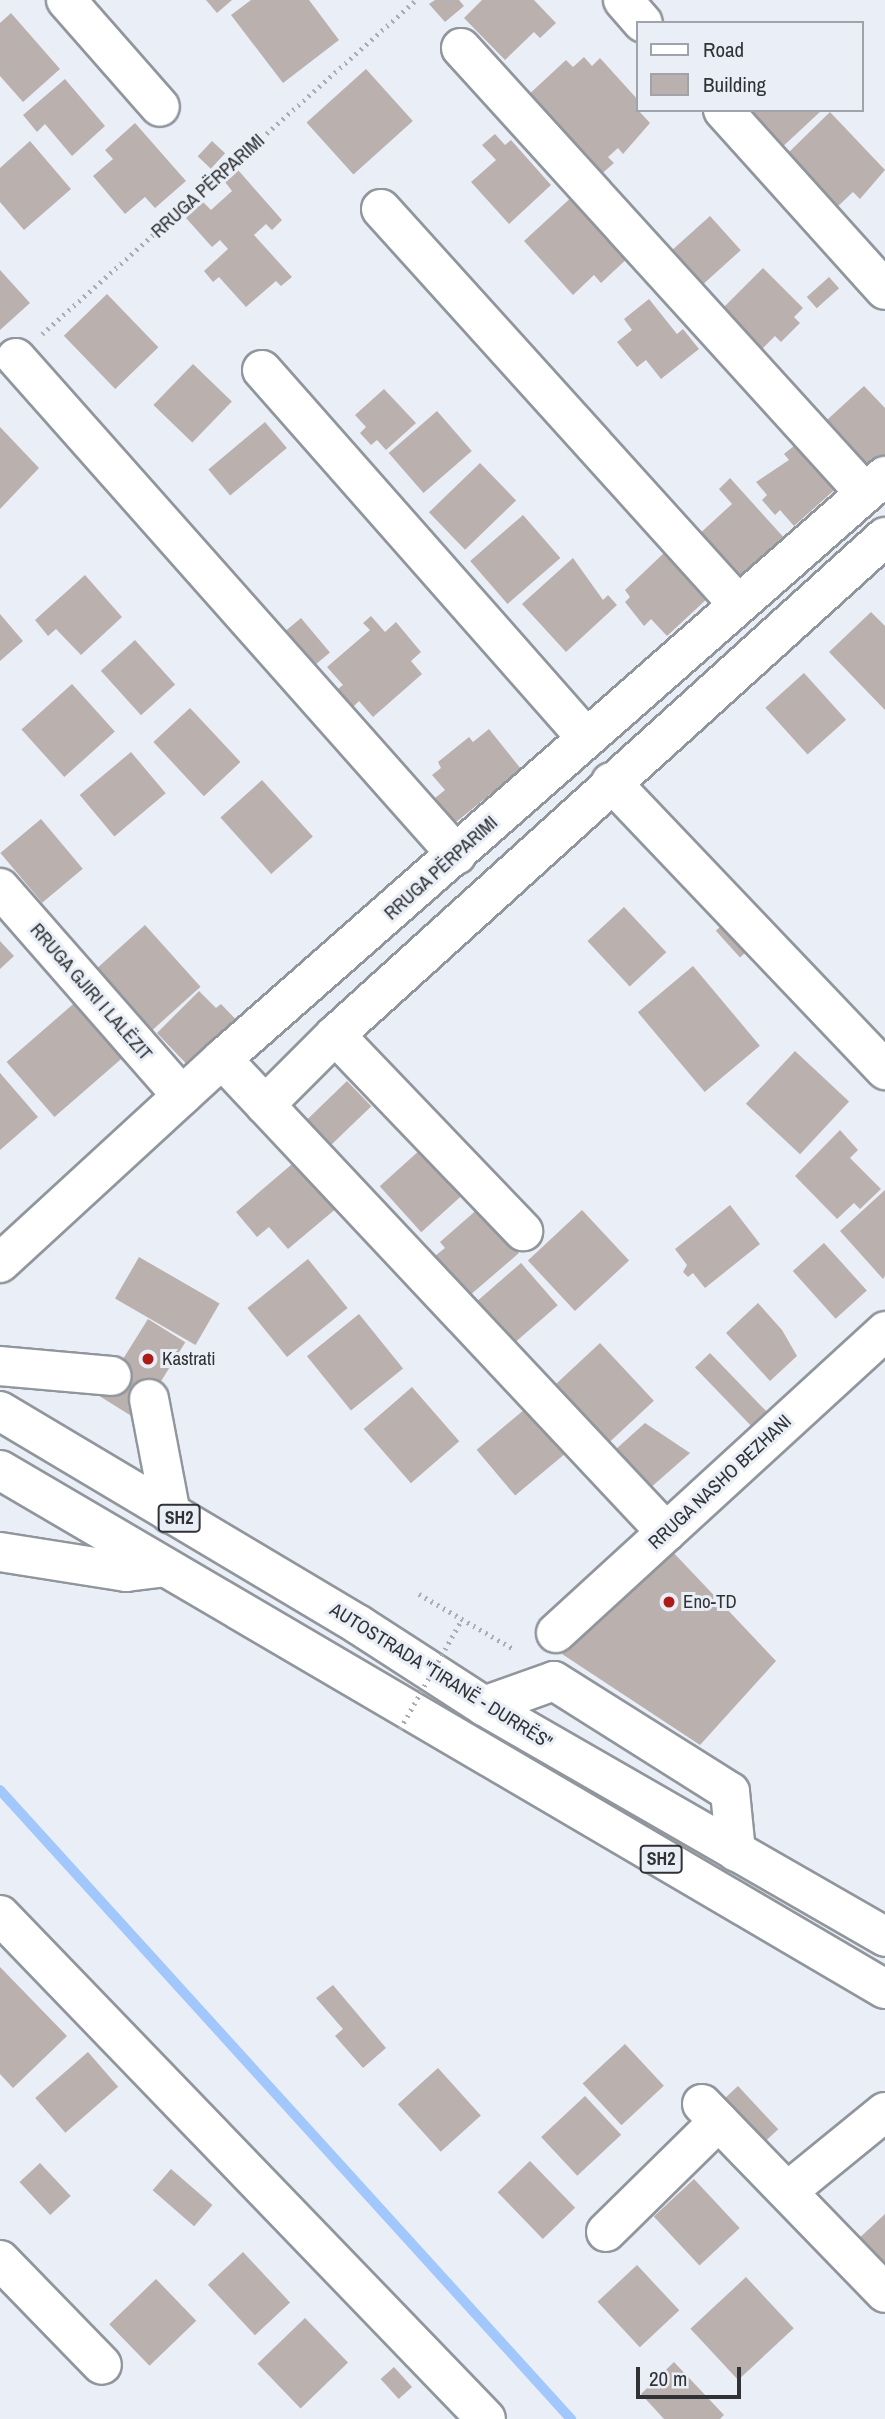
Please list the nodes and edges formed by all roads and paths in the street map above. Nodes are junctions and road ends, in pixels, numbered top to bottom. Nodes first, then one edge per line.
1 (66, 0) edge
2 (416, 0) edge
3 (623, 0) edge
4 (641, 21) edge
5 (461, 48) dead end
6 (160, 107) dead end
7 (725, 112) edge
8 (381, 209) dead end
9 (885, 290) edge
10 (16, 358) joint
11 (262, 370) dead end
12 (875, 484) edge
13 (885, 537) edge
14 (737, 603) junction
15 (586, 737) junction
16 (611, 782) junction
17 (457, 855) junction
18 (0, 888) edge
19 (335, 1035) junction
20 (222, 1059) junction
21 (885, 1070) edge
22 (182, 1096) junction
23 (265, 1105) junction
24 (523, 1231) dead end
25 (0, 1264) edge
26 (885, 1331) edge
27 (0, 1366) edge
28 (112, 1376) dead end
29 (149, 1399) dead end
30 (0, 1411) edge
31 (0, 1470) edge
32 (171, 1514) junction
33 (666, 1532) junction
34 (0, 1552) edge
35 (161, 1568) junction
36 (419, 1594) dead end
37 (462, 1619) junction
38 (555, 1633) dead end
39 (514, 1649) dead end
40 (484, 1706) junction
41 (400, 1729) dead end
42 (736, 1852) junction
43 (0, 1916) edge
44 (885, 1937) edge
45 (885, 1989) edge
46 (885, 2112) edge
47 (788, 2191) junction
48 (606, 2232) dead end
49 (0, 2260) edge
50 (885, 2293) edge
51 (102, 2365) dead end
52 (486, 2419) edge

1 - 6 main road
2 - 10 path, RRUGA PËRPARIMI
3 - 4 main road
5 - 12 main road
7 - 9 main road
8 - 14 main road
10 - 17 main road
11 - 15 main road
12 - 14 main road, RRUGA PËRPARIMI
13 - 16 main road
14 - 15 main road, RRUGA PËRPARIMI
15 - 17 main road, RRUGA PËRPARIMI
16 - 19 main road
16 - 21 main road
17 - 20 main road, RRUGA PËRPARIMI
18 - 22 main road, RRUGA GJIRI I LALËZIT
19 - 23 main road
19 - 24 main road
20 - 22 main road, RRUGA PËRPARIMI
20 - 23 main road
22 - 25 main road, RRUGA PËRPARIMI
23 - 33 main road
26 - 33 main road, RRUGA NASHO BEZHANI
27 - 28 main road
29 - 32 main road
30 - 32 main road, AUTOSTRADA "TIRANË - DURRËS" / SH2
31 - 35 main road, SH2
32 - 40 main road, AUTOSTRADA "TIRANË - DURRËS" / SH2
33 - 38 main road, RRUGA NASHO BEZHANI
34 - 35 main road
35 - 45 main road, SH2
36 - 37 path
37 - 39 path
37 - 41 path, bridge
40 - 42 main road, AUTOSTRADA "TIRANË - DURRËS" / SH2
40 - 42 main road
42 - 44 main road, AUTOSTRADA "TIRANË - DURRËS" / SH2
43 - 52 main road
46 - 47 main road
47 - 48 main road
47 - 50 main road
49 - 51 main road

